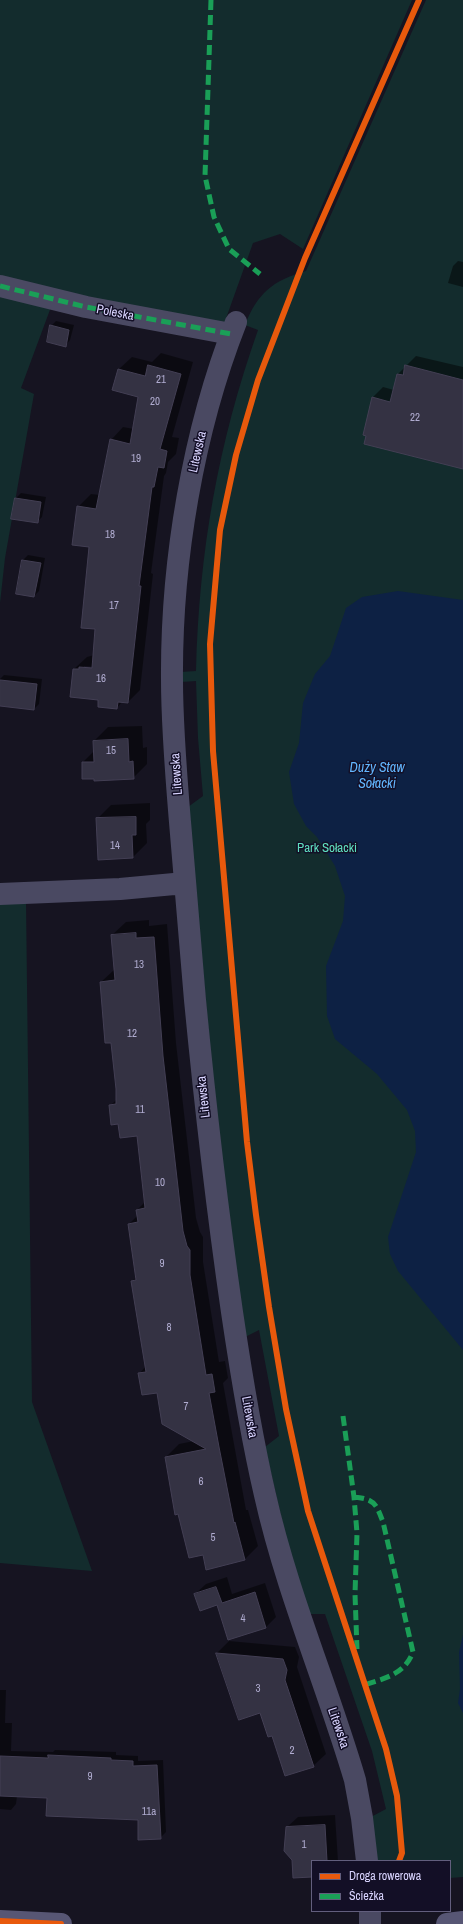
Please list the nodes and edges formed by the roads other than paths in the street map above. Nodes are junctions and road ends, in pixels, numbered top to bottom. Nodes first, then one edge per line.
1 (0, 286) edge
2 (234, 328) joint
3 (185, 883) junction
4 (0, 894) edge
5 (366, 1860) edge
6 (370, 1912) edge
7 (0, 1921) edge
8 (463, 1922) edge
9 (61, 1924) edge
10 (370, 1924) edge
11 (447, 1924) edge

1 - 2 street, Poleska
2 - 3 street, Litewska
3 - 4 street
3 - 5 street, Litewska
6 - 10 street
7 - 9 street
8 - 11 street

